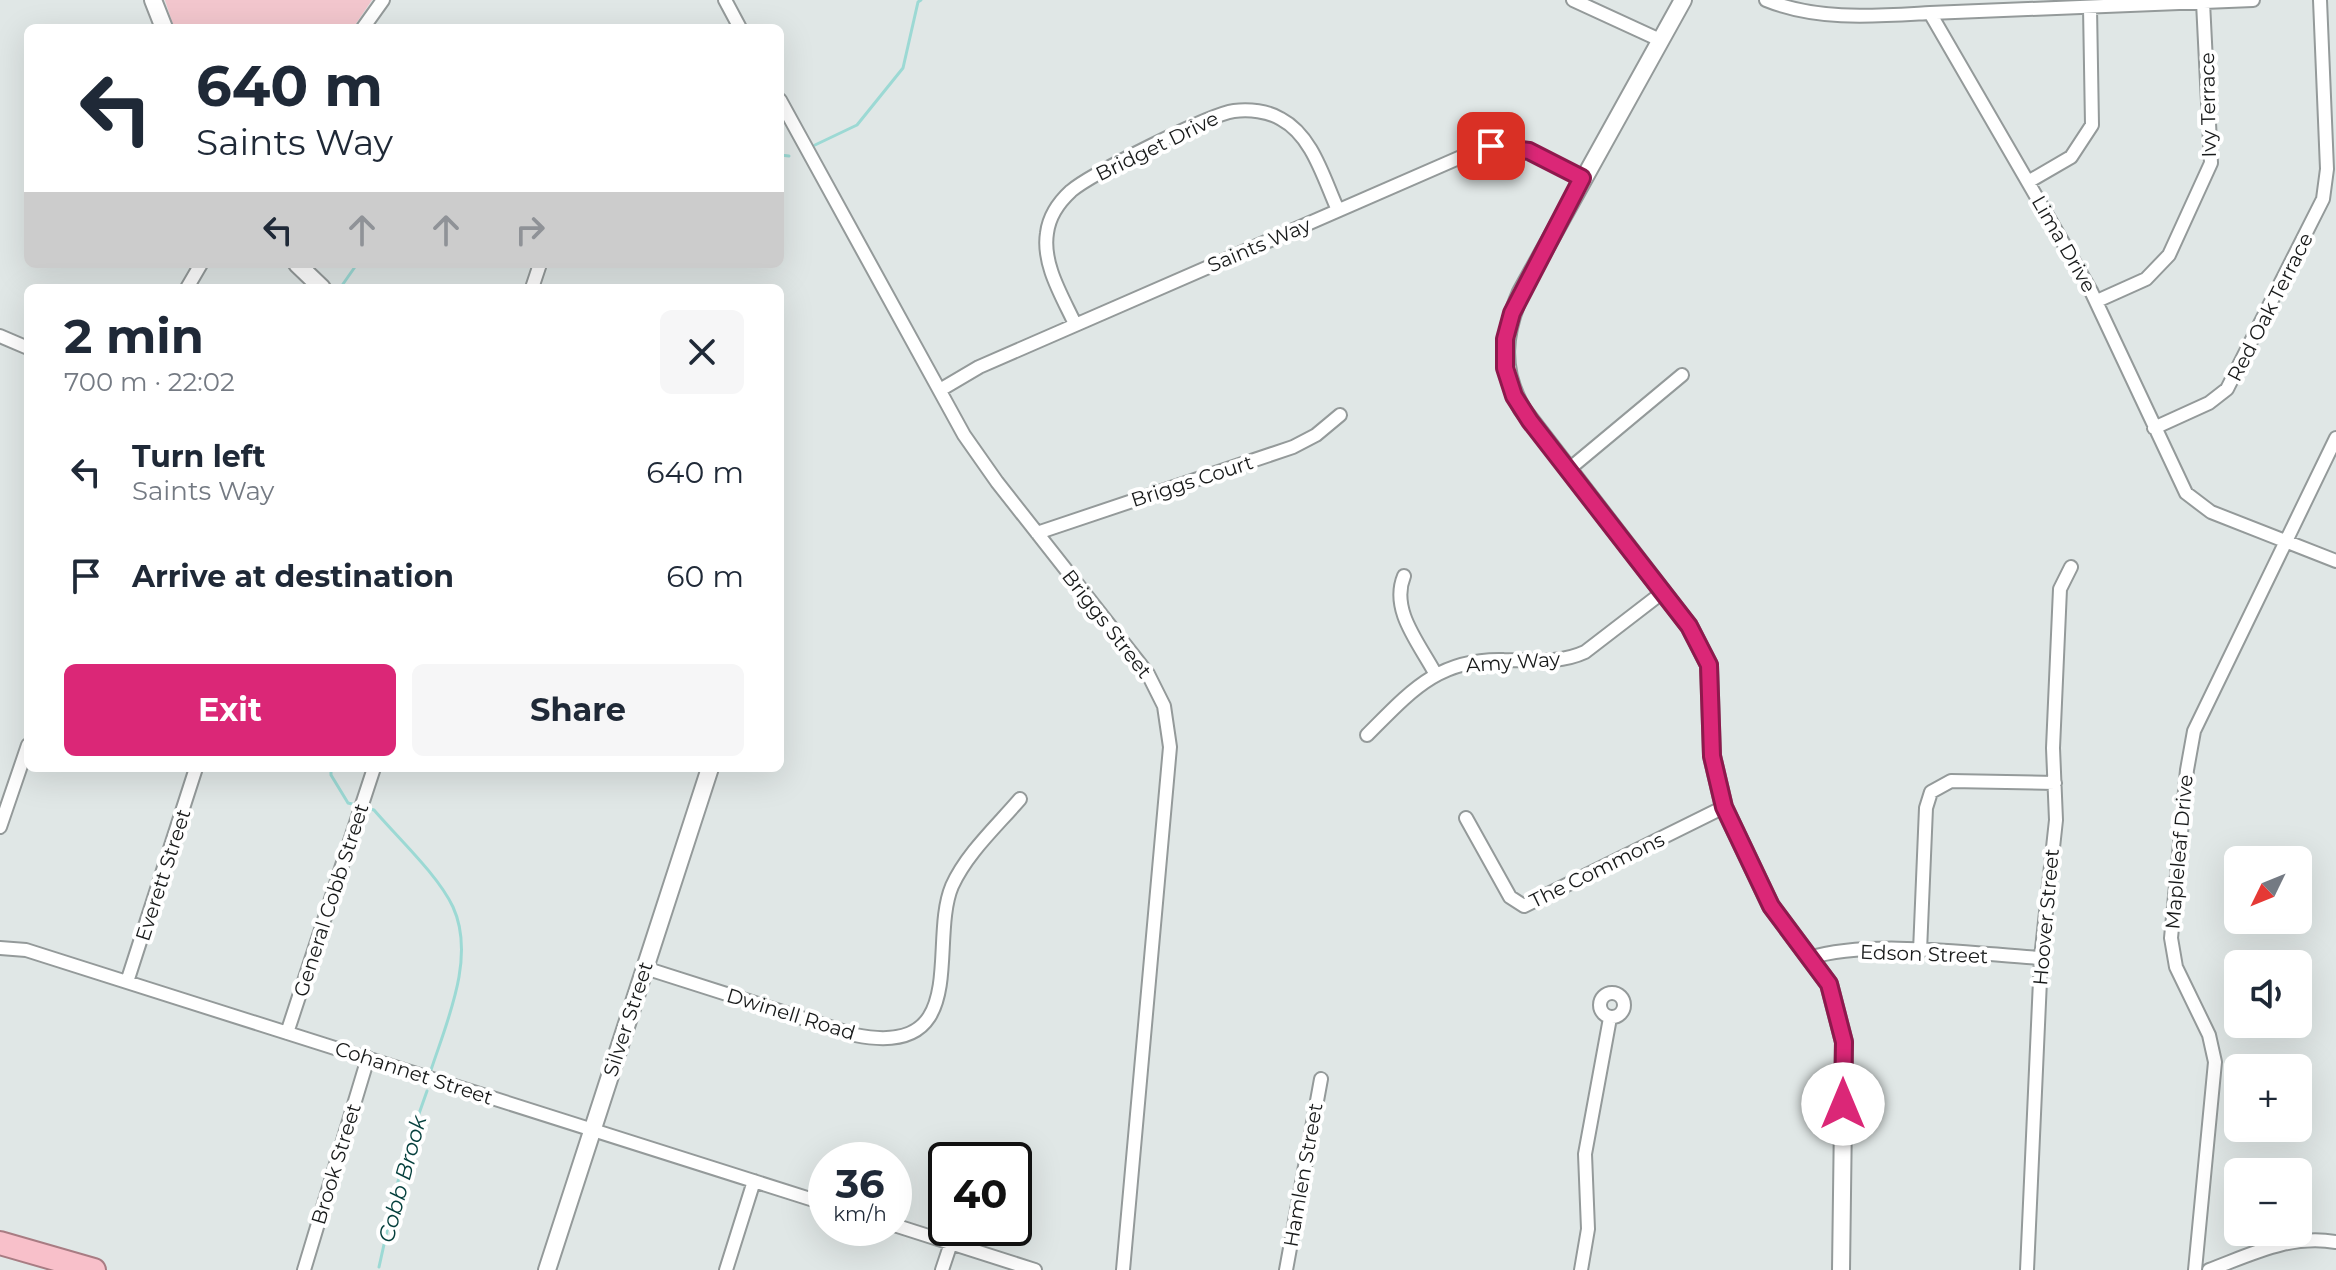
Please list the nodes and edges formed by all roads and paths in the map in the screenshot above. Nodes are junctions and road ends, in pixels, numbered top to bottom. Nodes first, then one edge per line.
1 (153, 0) edge
2 (383, 0) edge
3 (725, 0) edge
4 (1573, 0) edge
5 (1683, 0) edge
6 (1766, 0) edge
7 (2253, 0) edge
8 (2320, 0) edge
9 (2203, 2) junction
10 (1803, 5) edge
11 (2090, 7) junction
12 (1930, 13) junction
13 (162, 24) edge
14 (366, 24) edge
15 (738, 24) edge
16 (1660, 40) junction
17 (784, 107) edge
18 (1582, 178) junction
19 (2028, 182) junction
20 (1338, 210) junction
21 (301, 268) edge
22 (318, 284) edge
23 (2097, 301) junction
24 (1075, 324) junction
25 (0, 336) edge
26 (24, 346) edge
27 (1682, 375) dead end
28 (940, 390) junction
29 (1340, 415) dead end
30 (2154, 428) junction
31 (2336, 438) edge
32 (1568, 470) junction
33 (1037, 533) junction
34 (2286, 542) junction
35 (2336, 561) edge
36 (2071, 567) dead end
37 (1404, 576) dead end
38 (1663, 592) junction
39 (1435, 673) junction
40 (1367, 735) dead end
41 (24, 757) edge
42 (195, 772) edge
43 (373, 772) edge
44 (709, 772) edge
45 (2055, 783) junction
46 (1020, 799) dead end
47 (1724, 807) junction
48 (1466, 818) dead end
49 (0, 827) edge
50 (0, 942) edge
51 (0, 948) edge
52 (26, 950) junction
53 (1920, 951) junction
54 (1809, 958) junction
55 (2041, 958) junction
56 (645, 968) junction
57 (127, 982) junction
58 (1610, 1018) dead end
59 (287, 1033) junction
60 (368, 1058) junction
61 (1321, 1079) dead end
62 (592, 1129) junction
63 (754, 1181) junction
64 (808, 1198) edge
65 (2336, 1242) edge
66 (0, 1243) edge
67 (950, 1246) edge
68 (960, 1246) edge
69 (94, 1270) edge
70 (304, 1270) edge
71 (547, 1270) edge
72 (726, 1270) edge
73 (942, 1270) edge
74 (1035, 1270) edge
75 (1123, 1270) edge
76 (1286, 1270) edge
77 (1581, 1270) edge
78 (1841, 1270) edge
79 (2027, 1270) edge
80 (2195, 1270) edge
81 (2209, 1270) edge

1 - 13 street
2 - 14 street
3 - 15 street
4 - 16 street
5 - 16 street
6 - 10 street
7 - 9 street
8 - 30 street, Red Oak Terrace
9 - 11 street
9 - 23 street, Ivy Terrace
10 - 12 street
11 - 12 street
11 - 19 street
12 - 19 street, Lima Drive
16 - 18 street
17 - 28 street, Briggs Street
18 - 20 street, Saints Way
18 - 32 street
19 - 23 street, Lima Drive
20 - 24 street, Saints Way
20 - 24 street, Bridget Drive
21 - 22 street
23 - 30 street, Lima Drive
24 - 28 street, Saints Way
25 - 26 street
27 - 32 street
28 - 33 street, Briggs Street
29 - 33 street, Briggs Court
30 - 34 street, Lima Drive
31 - 34 street, Mapleleaf Drive
32 - 38 street
33 - 75 street, Briggs Street
34 - 35 street, Lima Drive
34 - 80 street, Mapleleaf Drive
36 - 45 street, Hoover Street
37 - 39 street
38 - 39 street, Amy Way
38 - 47 street
39 - 40 street, Amy Way
41 - 49 street
42 - 57 street, Everett Street
43 - 59 street, General Cobb Street
44 - 56 street, Silver Street
45 - 53 street
45 - 55 street, Hoover Street
46 - 56 street, Dwinell Road
47 - 48 street, The Commons
47 - 54 street
50 - 52 street
51 - 52 street, Cohannet Street
52 - 57 street, Cohannet Street
53 - 54 street, Edson Street
53 - 55 street, Edson Street
54 - 78 street
55 - 79 street, Hoover Street
56 - 62 street, Silver Street
57 - 59 street, Cohannet Street
58 - 77 street
59 - 60 street, Cohannet Street
60 - 62 street, Cohannet Street
60 - 70 street, Brook Street
61 - 76 street, Hamlen Street
62 - 63 street, Cohannet Street
62 - 71 street, Silver Street
63 - 64 street, Cohannet Street
63 - 72 street
65 - 81 street
66 - 69 highway
67 - 73 street
68 - 74 street

